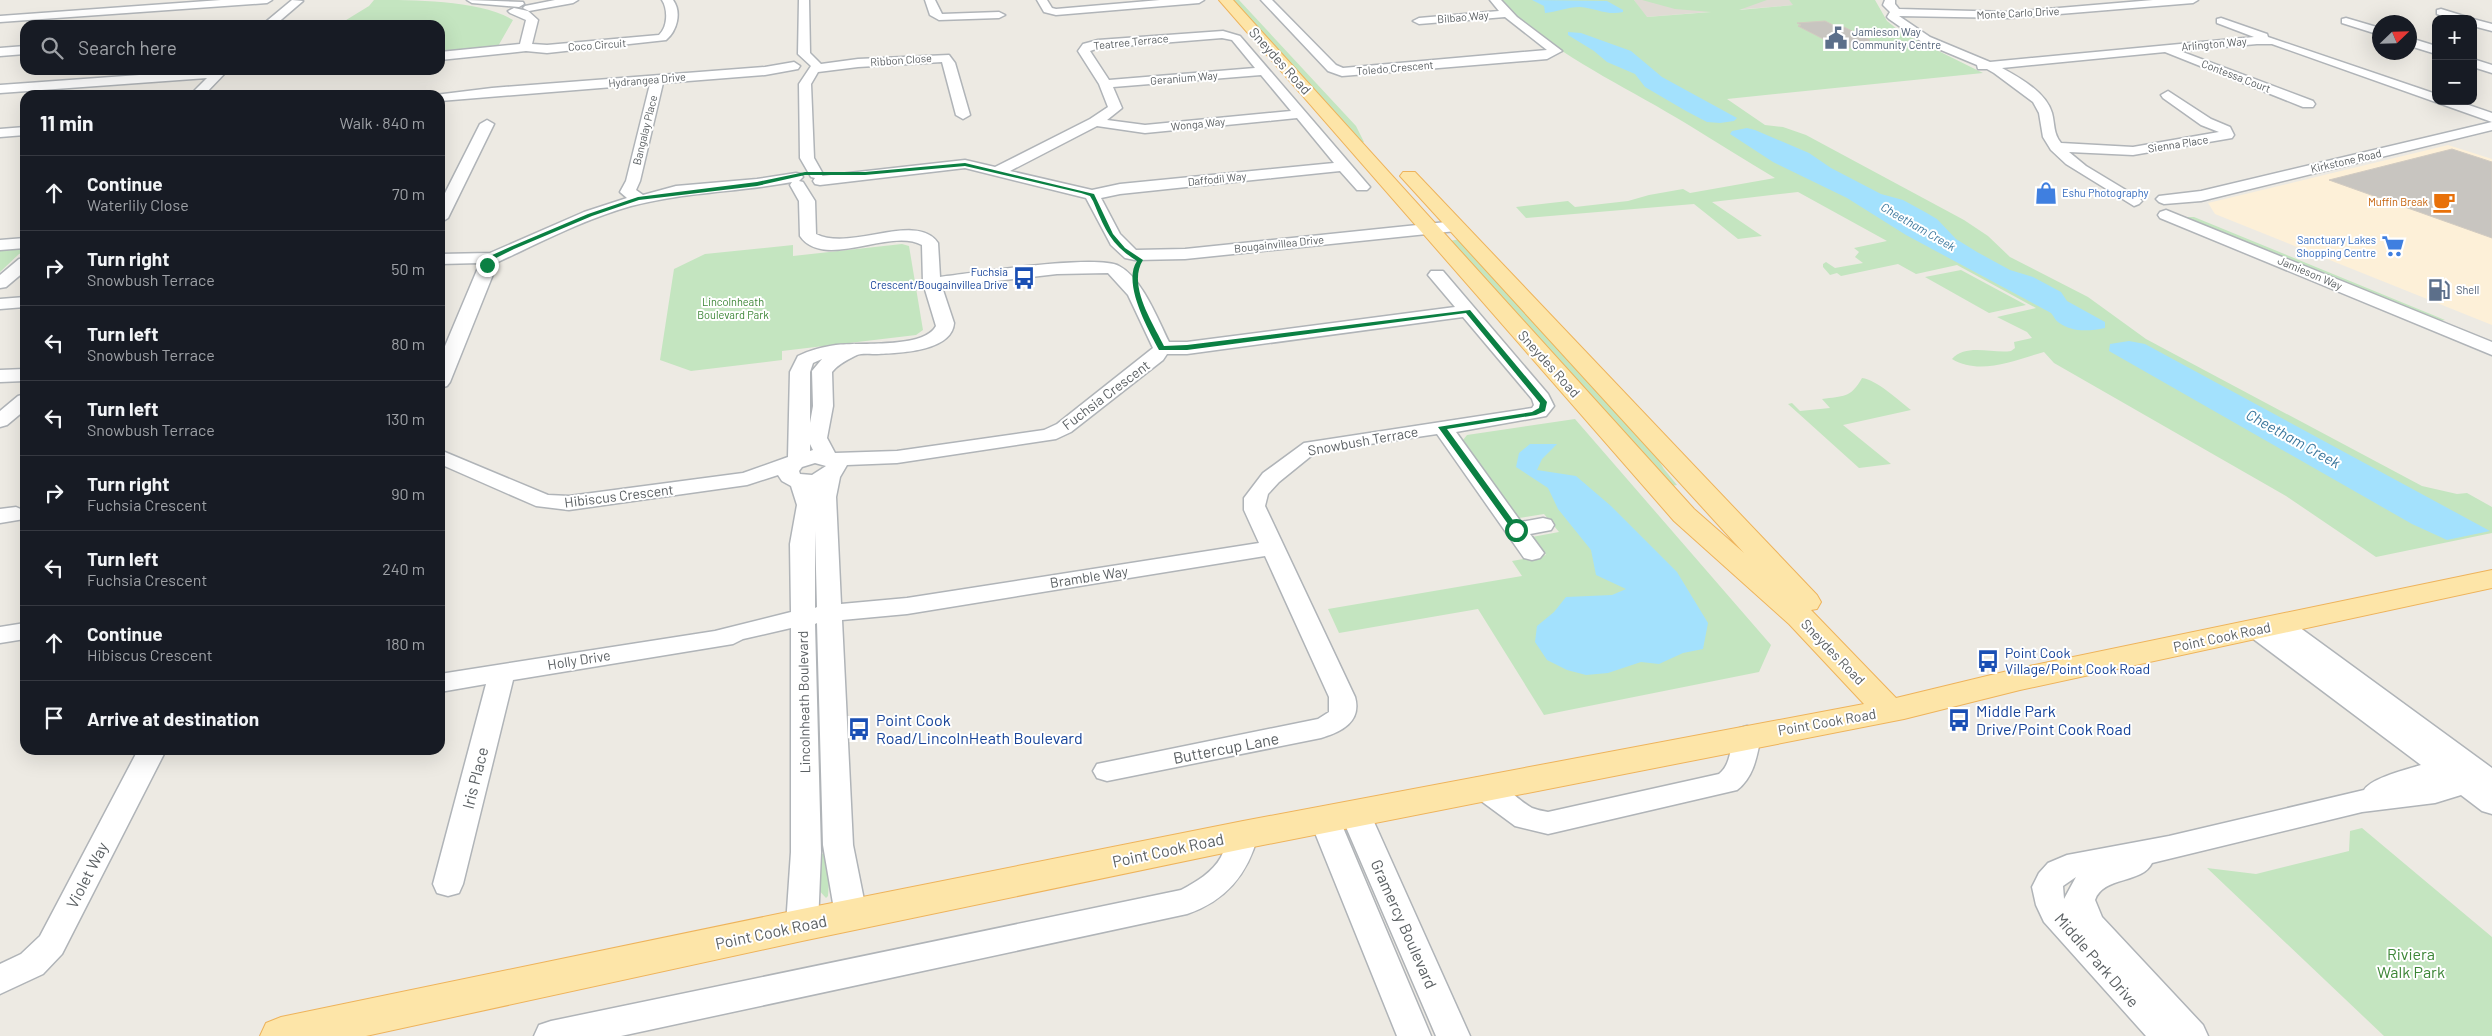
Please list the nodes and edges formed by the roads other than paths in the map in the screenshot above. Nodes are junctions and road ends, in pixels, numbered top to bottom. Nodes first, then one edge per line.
1 (266, 0) edge
2 (472, 0) edge
3 (554, 0) edge
4 (573, 0) edge
5 (668, 0) edge
6 (804, 0) edge
7 (930, 0) edge
8 (1042, 0) edge
9 (1199, 0) edge
10 (1226, 0) edge
11 (1244, 0) edge
12 (1266, 0) edge
13 (1495, 0) edge
14 (1890, 0) edge
15 (2192, 0) edge
16 (302, 1) edge
17 (2027, 1) edge
18 (244, 2) junction
19 (490, 3) junction
20 (280, 4) edge
21 (161, 8) junction
22 (521, 8) junction
23 (2054, 12) junction
24 (2441, 12) dead end
25 (1507, 14) junction
26 (999, 15) dead end
27 (2450, 15) edge
28 (1901, 16) junction
29 (0, 18) edge
30 (146, 20) edge
31 (271, 20) edge
32 (2221, 21) dead end
33 (2346, 21) dead end
34 (2477, 23) edge
35 (1428, 28) dead end
36 (2492, 28) edge
37 (2372, 29) edge
38 (2273, 41) junction
39 (2417, 44) edge
40 (526, 47) junction
41 (2164, 48) junction
42 (2432, 49) edge
43 (20, 50) edge
44 (0, 52) edge
45 (804, 54) junction
46 (445, 55) edge
47 (2477, 64) edge
48 (1985, 66) junction
49 (815, 67) junction
50 (795, 68) junction
51 (2492, 69) edge
52 (1263, 71) junction
53 (75, 75) edge
54 (172, 75) edge
55 (217, 75) edge
56 (658, 79) junction
57 (63, 84) junction
58 (805, 84) junction
59 (1105, 84) junction
60 (0, 89) edge
61 (202, 90) edge
62 (2166, 95) dead end
63 (445, 97) edge
64 (2432, 97) edge
65 (2308, 104) dead end
66 (2454, 105) edge
67 (1300, 114) junction
68 (962, 115) dead end
69 (2492, 120) edge
70 (1095, 122) junction
71 (487, 124) dead end
72 (2492, 126) edge
73 (20, 130) edge
74 (0, 132) edge
75 (2056, 147) junction
76 (807, 158) junction
77 (1343, 166) junction
78 (998, 172) junction
79 (818, 178) junction
80 (797, 180) junction
81 (1362, 187) dead end
82 (635, 192) junction
83 (1092, 195) junction
84 (2201, 196) junction
85 (808, 201) junction
86 (2152, 206) junction
87 (445, 208) edge
88 (2184, 209) junction
89 (1441, 225) junction
90 (1110, 234) junction
91 (20, 243) edge
92 (0, 245) edge
93 (445, 258) edge
94 (492, 258) junction
95 (1135, 261) junction
96 (1109, 263) junction
97 (20, 268) edge
98 (20, 268) edge
99 (1437, 275) dead end
100 (0, 283) edge
101 (932, 283) junction
102 (0, 291) edge
103 (1136, 293) junction
104 (0, 299) edge
105 (20, 302) edge
106 (20, 302) edge
107 (0, 304) edge
108 (1467, 311) junction
109 (2461, 329) junction
110 (2492, 335) edge
111 (459, 336) junction
112 (445, 337) edge
113 (1162, 348) junction
114 (864, 349) junction
115 (2492, 349) edge
116 (802, 363) junction
117 (825, 366) junction
118 (445, 370) edge
119 (20, 375) edge
120 (0, 376) edge
121 (20, 404) edge
122 (0, 420) edge
123 (1442, 427) junction
124 (445, 458) edge
125 (831, 467) junction
126 (797, 471) junction
127 (1543, 524) dead end
128 (1516, 530) junction
129 (1272, 548) junction
130 (1532, 554) dead end
131 (2492, 579) edge
132 (831, 619) junction
133 (803, 623) junction
134 (2268, 627) junction
135 (20, 632) edge
136 (0, 635) edge
137 (502, 673) junction
138 (445, 682) edge
139 (1896, 709) junction
140 (1342, 717) joint
141 (1747, 736) junction
142 (149, 755) edge
143 (1107, 771) dead end
144 (2470, 776) edge
145 (1483, 787) junction
146 (2492, 804) edge
147 (1340, 816) junction
148 (1243, 835) junction
149 (2169, 848) junction
150 (448, 884) dead end
151 (851, 915) junction
152 (802, 925) junction
153 (0, 980) edge
154 (294, 1035) edge
155 (551, 1036) edge
156 (1414, 1036) edge
157 (1453, 1036) edge
158 (2169, 1036) edge
159 (2191, 1036) edge

1 - 18 street
2 - 19 street
3 - 22 street
4 - 22 street
5 - 40 street, Coco Circuit
6 - 45 street
7 - 26 street
8 - 9 street
10 - 89 main road, Sneydes Road
11 - 89 main road, Sneydes Road
12 - 25 street, Toledo Crescent
13 - 25 street
14 - 28 street, Jamieson Way
15 - 23 street, Monte Carlo Drive
16 - 20 street
17 - 23 street
18 - 20 street
18 - 21 street
19 - 22 street
19 - 22 street
20 - 31 street
21 - 29 street
21 - 30 street
22 - 40 street
23 - 28 street, Monte Carlo Drive
24 - 27 street
25 - 35 street, Bilbao Way
28 - 48 street, Jamieson Way
32 - 38 street
33 - 37 street
34 - 36 street
38 - 41 street, Arlington Way
38 - 64 street, Arlington Way
39 - 42 street
40 - 46 street, Coco Circuit
41 - 48 street, Arlington Way
41 - 65 street, Contessa Court
43 - 44 street
45 - 49 street
45 - 50 street
47 - 51 street
48 - 75 street, Jamieson Way
49 - 50 street, Ribbon Close
49 - 58 street
49 - 68 street, Ribbon Close
50 - 56 street, Hydrangea Drive
50 - 58 street
52 - 59 street, Geranium Way
52 - 59 street, Teatree Terrace
52 - 67 street
53 - 57 street
54 - 57 street
55 - 61 street
56 - 63 street, Hydrangea Drive
56 - 82 street, Bangalay Place
57 - 60 street
58 - 76 street
59 - 70 street, Teatree Terrace
62 - 75 street, Sienna Place
66 - 69 street
67 - 70 street, Wonga Way
67 - 77 street
70 - 78 street, Teatree Terrace
71 - 87 street
72 - 84 street, Kirkstone Road
73 - 74 street
75 - 86 street, Jamieson Way
76 - 79 street
76 - 80 street
77 - 81 street
77 - 83 street, Daffodil Way
78 - 79 street
78 - 83 street
79 - 80 street
79 - 85 street
80 - 82 street
80 - 85 street
82 - 94 street
83 - 90 street
84 - 86 street, Kirkstone Road
84 - 88 street, Kirkstone Road
85 - 101 street
86 - 88 street
86 - 109 street, Jamieson Way
88 - 109 street, Jamieson Way
89 - 95 street, Bougainvillea Drive
89 - 139 main road, Sneydes Road
90 - 95 street
90 - 96 street
91 - 92 street
93 - 94 street
94 - 111 street
95 - 96 street, Bougainvillea Drive
95 - 103 street, Fuchsia Crescent
96 - 101 street
96 - 103 street, Fuchsia Crescent
97 - 100 street
98 - 102 street
99 - 108 street, Snowbush Terrace
101 - 114 street
103 - 113 street, Fuchsia Crescent
104 - 105 street
106 - 107 street
108 - 113 street
108 - 123 street, Snowbush Terrace
109 - 110 street, Jamieson Way
109 - 115 street, Jamieson Way
111 - 112 street
111 - 118 street
113 - 125 street, Fuchsia Crescent
114 - 116 street
114 - 117 street
116 - 117 street
116 - 126 street, Lincolnheath Boulevard
117 - 125 street, Lincolnheath Boulevard
119 - 120 street
121 - 122 street
123 - 128 street
123 - 129 street, Snowbush Terrace
124 - 126 street, Hibiscus Crescent
125 - 126 street, Fuchsia Crescent
125 - 132 street, Lincolnheath Boulevard
126 - 133 street, Lincolnheath Boulevard
127 - 128 street
128 - 130 street
129 - 132 street, Bramble Way
129 - 140 street, Snowbush Terrace
131 - 134 main road, Point Cook Road
132 - 133 street, Bramble Way
132 - 151 street, Lincolnheath Boulevard
133 - 137 street, Holly Drive
133 - 152 street, Lincolnheath Boulevard
134 - 139 main road, Point Cook Road
134 - 144 street
135 - 136 street
137 - 138 street, Holly Drive
137 - 150 street, Iris Place
139 - 141 main road, Point Cook Road
140 - 143 street, Buttercup Lane
141 - 145 main road, Point Cook Road
141 - 145 street
142 - 153 street, Violet Way
144 - 146 street
144 - 149 street, Middle Park Drive
145 - 147 main road, Point Cook Road
147 - 148 main road, Point Cook Road
147 - 156 street
147 - 157 street, Gramercy Boulevard
148 - 151 main road, Point Cook Road
148 - 155 street, Point Cook Road
149 - 158 street, Middle Park Drive
149 - 159 street, Middle Park Drive
151 - 152 main road, Point Cook Road
152 - 154 main road, Point Cook Road

